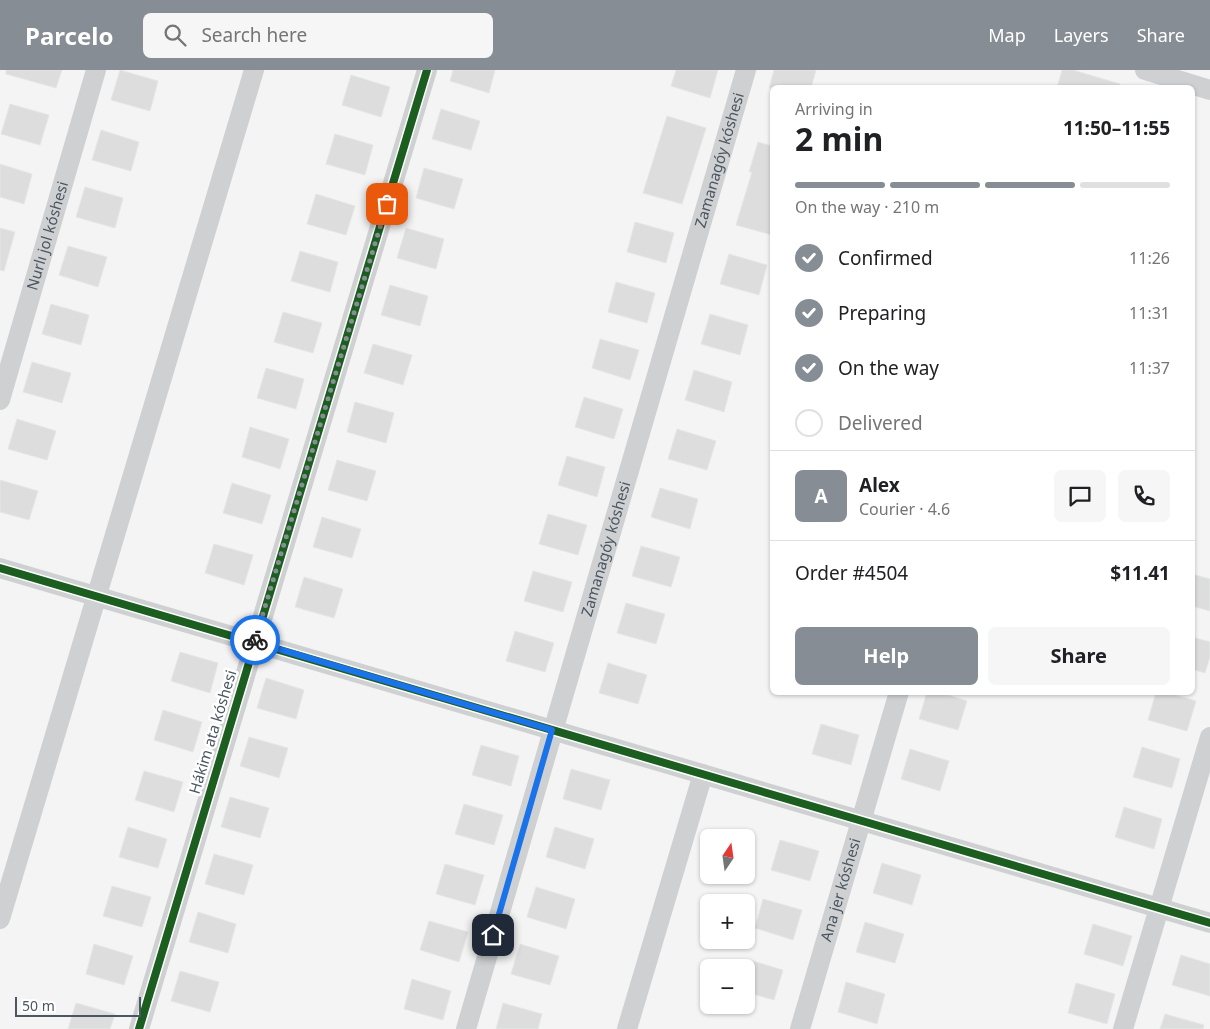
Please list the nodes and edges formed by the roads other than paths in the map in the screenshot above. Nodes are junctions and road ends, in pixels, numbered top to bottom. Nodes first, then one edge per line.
1 (96, 70) edge
2 (254, 70) edge
3 (427, 70) edge
4 (746, 70) edge
5 (1145, 70) edge
6 (1194, 85) edge
7 (1195, 85) edge
8 (1210, 90) edge
9 (0, 400) edge
10 (0, 568) edge
11 (97, 596) junction
12 (255, 642) junction
13 (898, 695) edge
14 (552, 730) junction
15 (1210, 737) edge
16 (703, 774) junction
17 (862, 820) junction
18 (1159, 907) junction
19 (0, 919) edge
20 (1210, 923) edge
21 (139, 1029) edge
22 (466, 1029) edge
23 (627, 1029) edge
24 (800, 1029) edge
25 (1124, 1029) edge

1 - 9 street, Nurlı jol kóshesi
2 - 11 street
3 - 12 street, Hákim ata kóshesi
4 - 14 street, Zamanagóy kóshesi
5 - 6 street
7 - 8 street
10 - 11 street
11 - 12 street
11 - 19 street
12 - 14 street
12 - 21 street, Hákim ata kóshesi
13 - 17 street, Ana jer kóshesi
14 - 16 street
14 - 22 street, Zamanagóy kóshesi
15 - 18 street
16 - 17 street
16 - 23 street
17 - 18 street
17 - 24 street, Ana jer kóshesi
18 - 20 street
18 - 25 street

